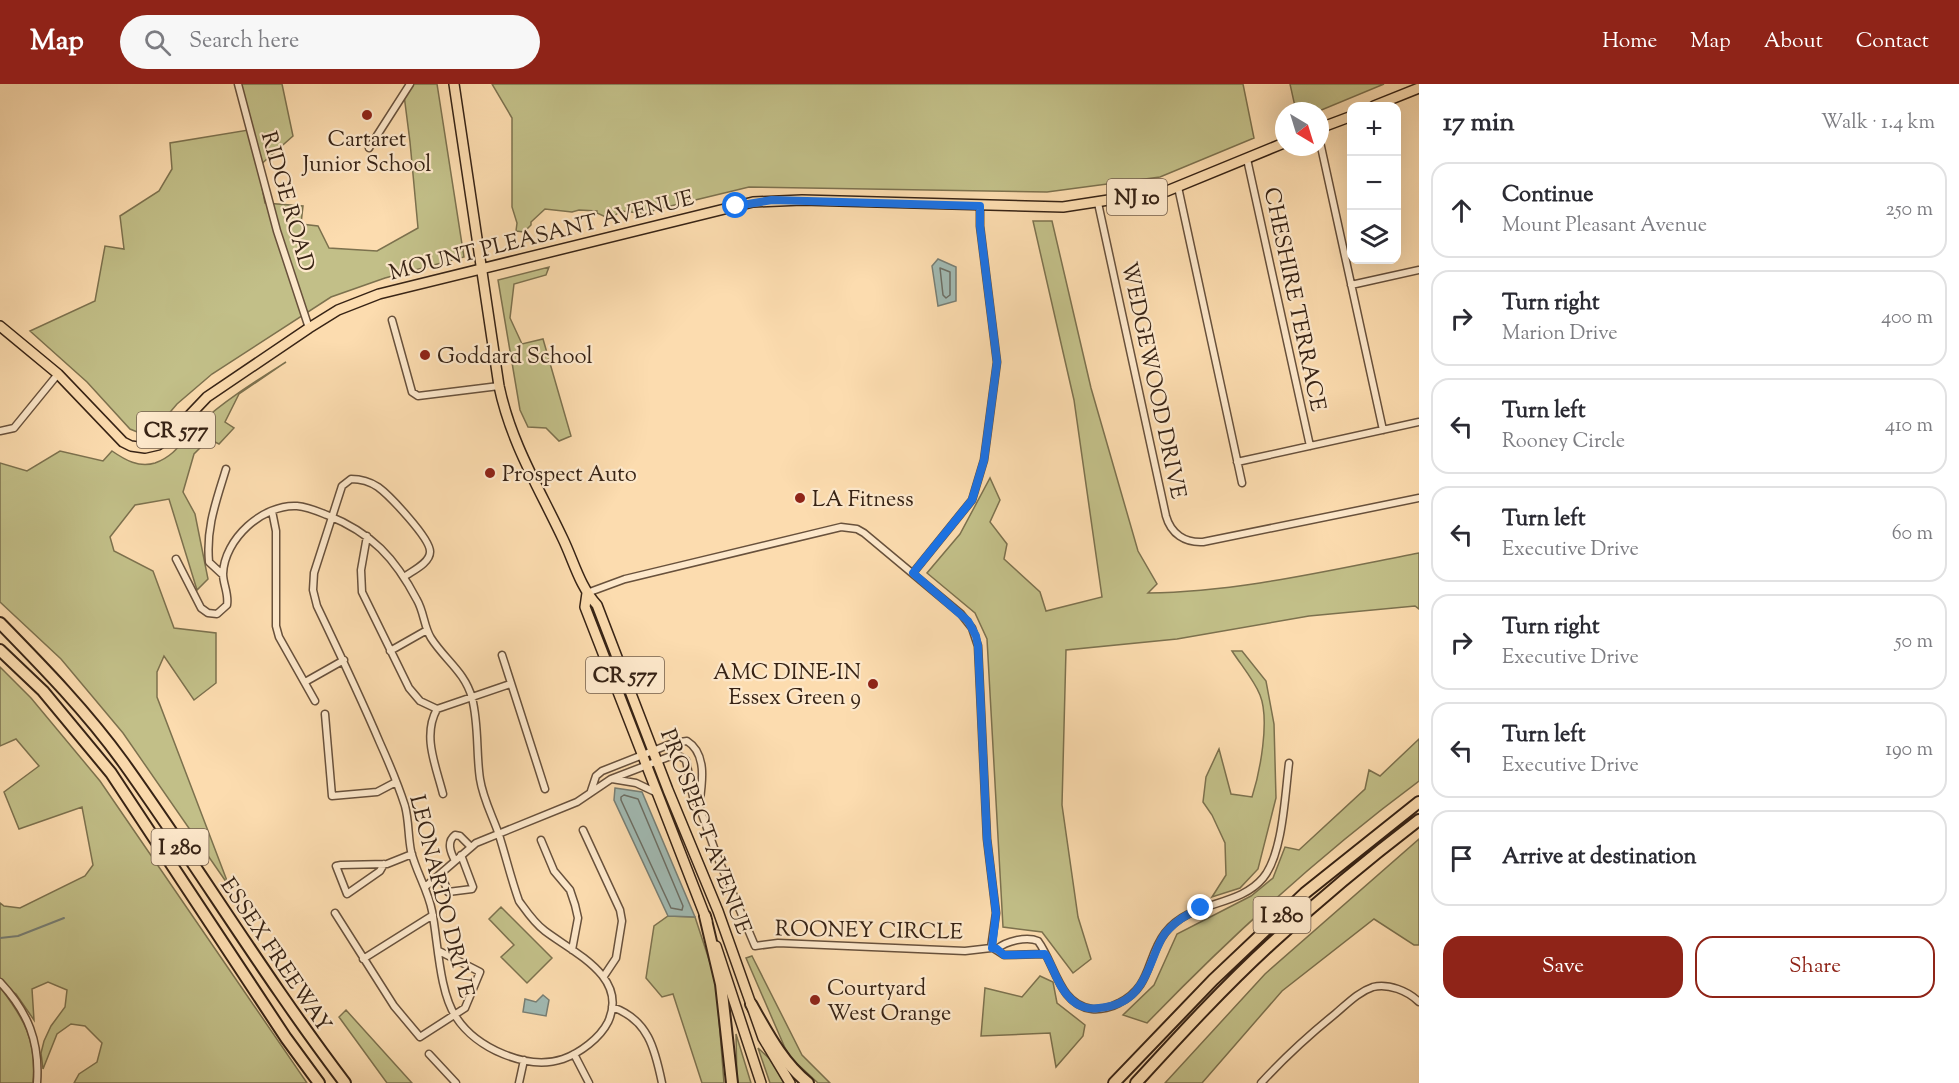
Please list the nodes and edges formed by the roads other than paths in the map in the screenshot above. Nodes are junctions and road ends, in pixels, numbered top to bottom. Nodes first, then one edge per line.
1 (238, 84) edge
2 (410, 84) edge
3 (454, 84) edge
4 (1419, 88) edge
5 (1384, 102) edge
6 (1347, 118) edge
7 (1329, 125) edge
8 (1275, 147) edge
9 (369, 148) dead end
10 (1323, 156) edge
11 (1247, 159) junction
12 (1178, 187) junction
13 (1098, 203) junction
14 (980, 206) junction
15 (482, 269) junction
16 (1419, 270) edge
17 (1351, 285) junction
18 (392, 320) dead end
19 (0, 326) edge
20 (309, 328) junction
21 (58, 374) junction
22 (499, 386) junction
23 (1419, 422) edge
24 (1383, 430) junction
25 (0, 431) edge
26 (1310, 446) junction
27 (1237, 462) junction
28 (226, 469) dead end
29 (1242, 483) dead end
30 (1419, 498) edge
31 (272, 511) junction
32 (331, 517) junction
33 (367, 536) junction
34 (176, 559) dead end
35 (913, 573) junction
36 (223, 575) junction
37 (404, 577) junction
38 (586, 593) junction
39 (0, 623) edge
40 (427, 630) junction
41 (0, 650) edge
42 (390, 651) junction
43 (502, 656) dead end
44 (345, 660) junction
45 (305, 682) junction
46 (510, 684) junction
47 (471, 697) junction
48 (315, 701) dead end
49 (436, 709) junction
50 (325, 714) dead end
51 (654, 750) junction
52 (644, 760) junction
53 (658, 760) junction
54 (1289, 763) dead end
55 (611, 779) junction
56 (396, 782) junction
57 (545, 789) dead end
58 (591, 791) junction
59 (656, 792) junction
60 (442, 794) dead end
61 (1419, 802) edge
62 (699, 806) junction
63 (1419, 820) edge
64 (582, 830) dead end
65 (498, 833) junction
66 (541, 840) dead end
67 (471, 847) junction
68 (412, 854) junction
69 (461, 855) junction
70 (455, 861) junction
71 (384, 864) junction
72 (441, 874) junction
73 (425, 887) junction
74 (335, 913) dead end
75 (433, 915) junction
76 (705, 916) junction
77 (994, 949) junction
78 (572, 950) junction
79 (439, 951) junction
80 (1045, 954) junction
81 (363, 959) junction
82 (604, 976) junction
83 (0, 982) edge
84 (1419, 1002) edge
85 (751, 1004) junction
86 (612, 1007) junction
87 (454, 1014) junction
88 (429, 1053) dead end
89 (574, 1054) junction
90 (524, 1060) junction
91 (1136, 1082) edge
92 (37, 1083) edge
93 (319, 1083) edge
94 (345, 1083) edge
95 (456, 1083) edge
96 (519, 1083) edge
97 (589, 1083) edge
98 (662, 1083) edge
99 (732, 1083) edge
100 (760, 1083) edge
101 (790, 1083) edge
102 (808, 1083) edge
103 (1114, 1083) edge
104 (1261, 1083) edge

1 - 20 street, RIDGE ROAD
2 - 9 street
3 - 15 main road, PROSPECT AVENUE
4 - 5 main road
6 - 7 main road
8 - 11 main road, MOUNT PLEASANT AVENUE / NJ 10
10 - 17 street
11 - 12 main road, MOUNT PLEASANT AVENUE / NJ 10
11 - 26 street, CHESHIRE TERRACE
12 - 13 main road, MOUNT PLEASANT AVENUE / NJ 10
12 - 27 street
13 - 14 main road, MOUNT PLEASANT AVENUE / NJ 10
13 - 30 street, WEDGEWOOD DRIVE
14 - 15 main road, MOUNT PLEASANT AVENUE / NJ 10
14 - 35 street
15 - 20 main road, MOUNT PLEASANT AVENUE / CR 577
15 - 22 main road, PROSPECT AVENUE / CR 577
16 - 17 street
17 - 24 street
18 - 22 street
19 - 21 main road, MOUNT PLEASANT AVENUE / CR 577
20 - 21 main road, MOUNT PLEASANT AVENUE / CR 577
21 - 25 street
22 - 38 main road, PROSPECT AVENUE / CR 577
23 - 24 street
24 - 26 street
26 - 27 street
27 - 29 street
28 - 36 street
31 - 32 street
31 - 36 street
31 - 45 street
32 - 33 street
32 - 37 street, LEONARDO DRIVE
32 - 44 street, LEONARDO DRIVE
33 - 37 street
33 - 42 street
34 - 36 street
35 - 38 street, ROONEY CIRCLE
35 - 77 street, ROONEY CIRCLE
37 - 40 street
38 - 51 main road, PROSPECT AVENUE / CR 577
38 - 52 main road, PROSPECT AVENUE / CR 577
39 - 94 highway, ESSEX FREEWAY / I 280
40 - 42 street
40 - 47 street
41 - 93 highway, ESSEX FREEWAY / I 280
42 - 49 street
43 - 46 street
44 - 45 street
44 - 56 street, LEONARDO DRIVE
45 - 48 street
46 - 47 street
46 - 57 street
47 - 49 street
47 - 65 street
49 - 60 street
50 - 56 street
51 - 52 street
51 - 53 main road, PROSPECT AVENUE / CR 577
51 - 62 street, ROONEY CIRCLE
52 - 53 street, ROONEY CIRCLE
52 - 55 street
52 - 58 street
52 - 59 main road, PROSPECT AVENUE / CR 577
53 - 62 street, ROONEY CIRCLE
53 - 85 main road, PROSPECT AVENUE / CR 577
54 - 80 street
55 - 58 street
55 - 59 street
56 - 68 street, LEONARDO DRIVE
58 - 65 street
59 - 76 main road, PROSPECT AVENUE / CR 577
61 - 103 highway, I 280
62 - 77 street, ROONEY CIRCLE
63 - 91 highway, I 280
64 - 82 street
65 - 67 street
65 - 78 street
66 - 78 street
67 - 69 street
67 - 70 street
68 - 71 street
68 - 73 street, LEONARDO DRIVE
69 - 70 street
69 - 72 street
70 - 72 street
71 - 71 street
72 - 73 street
73 - 75 street, LEONARDO DRIVE
74 - 81 street
75 - 79 street, LEONARDO DRIVE
75 - 81 street
76 - 99 highway
76 - 100 main road, PROSPECT AVENUE / CR 577
77 - 80 street
77 - 80 street
78 - 82 street
79 - 87 street, LEONARDO DRIVE
79 - 87 street
81 - 87 street
82 - 86 street
83 - 92 street
84 - 104 street
85 - 101 main road, PROSPECT AVENUE / CR 577
85 - 102 highway
86 - 89 street, LEONARDO DRIVE
86 - 98 street
87 - 90 street, LEONARDO DRIVE
88 - 95 street
89 - 90 street, LEONARDO DRIVE
89 - 97 street
90 - 96 street

